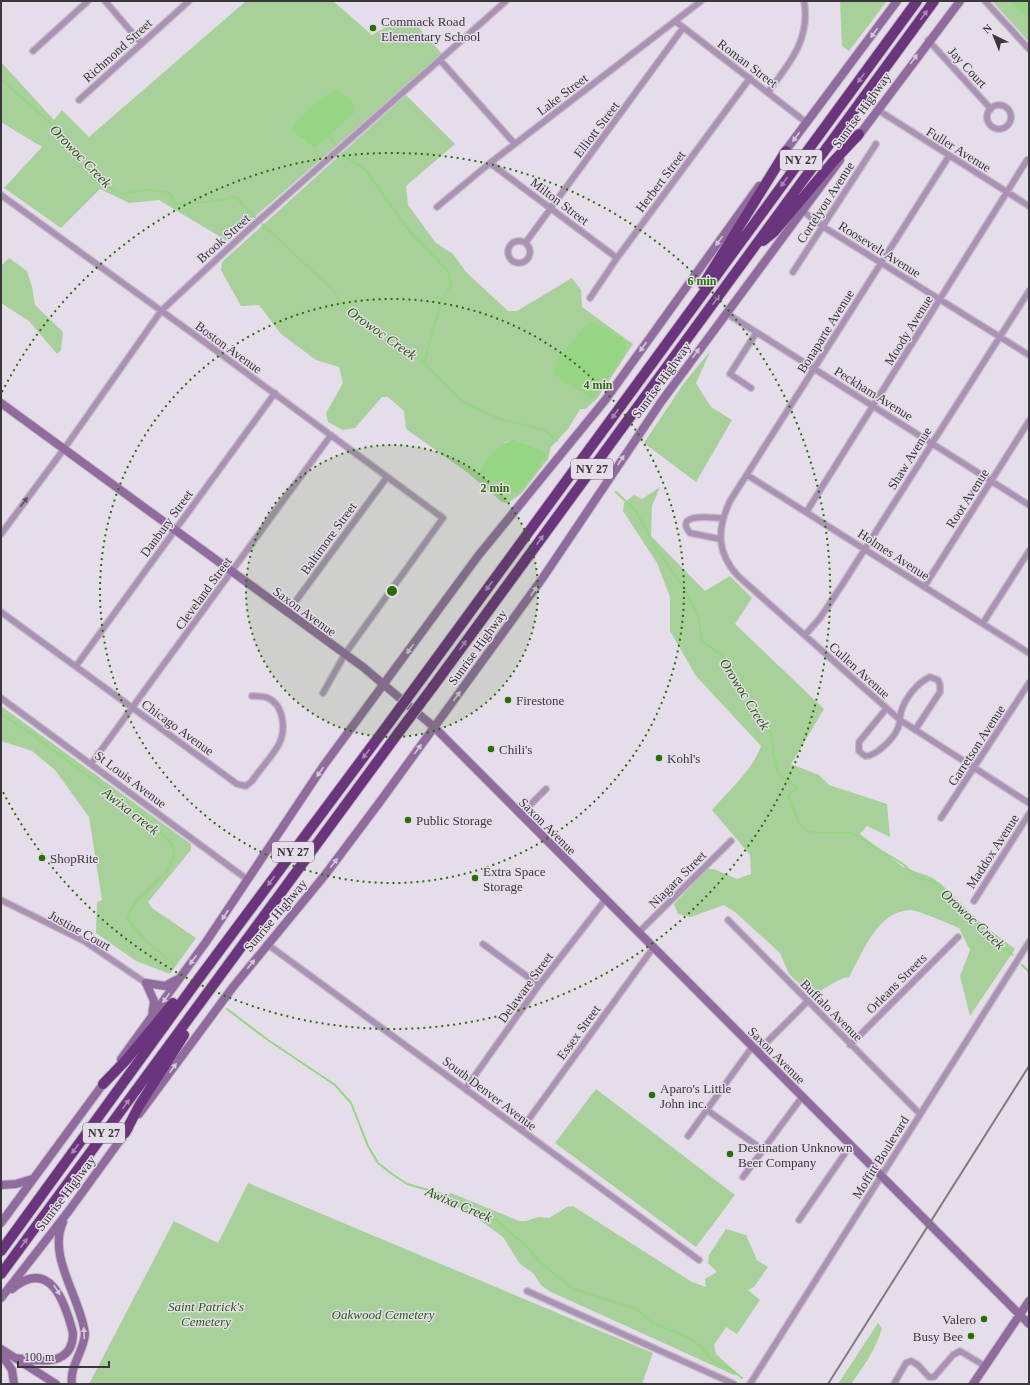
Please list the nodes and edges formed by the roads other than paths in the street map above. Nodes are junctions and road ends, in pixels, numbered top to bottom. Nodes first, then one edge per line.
1 (88, 1) edge
2 (105, 1) edge
3 (189, 1) edge
4 (506, 1) edge
5 (701, 1) edge
6 (804, 1) edge
7 (897, 1) edge
8 (917, 1) edge
9 (934, 1) edge
10 (960, 1) edge
11 (985, 1) edge
12 (675, 21) junction
13 (683, 28) junction
14 (928, 40) junction
15 (142, 43) junction
16 (1029, 49) edge
17 (33, 50) dead end
18 (440, 60) junction
19 (750, 78) junction
20 (768, 92) junction
21 (79, 100) dead end
22 (991, 109) junction
23 (878, 110) junction
24 (807, 123) junction
25 (859, 134) junction
26 (515, 144) junction
27 (876, 144) dead end
28 (786, 151) junction
29 (948, 156) junction
30 (1027, 160) dead end
31 (490, 163) junction
32 (1007, 192) junction
33 (1, 195) edge
34 (1029, 206) edge
35 (437, 207) dead end
36 (551, 208) junction
37 (803, 211) junction
38 (822, 226) junction
39 (526, 242) junction
40 (752, 250) junction
41 (617, 258) junction
42 (882, 263) junction
43 (793, 272) dead end
44 (1029, 291) edge
45 (590, 298) dead end
46 (940, 300) junction
47 (162, 311) junction
48 (726, 313) junction
49 (684, 320) junction
50 (756, 333) junction
51 (1000, 337) junction
52 (1029, 355) edge
53 (814, 368) junction
54 (751, 388) dead end
55 (275, 393) junction
56 (1, 403) edge
57 (874, 405) junction
58 (1029, 421) edge
59 (331, 435) junction
60 (932, 443) junction
61 (64, 449) junction
62 (747, 474) junction
63 (387, 477) junction
64 (992, 481) junction
65 (1029, 505) edge
66 (806, 511) junction
67 (722, 518) junction
68 (175, 530) junction
69 (1, 534) edge
70 (720, 539) junction
71 (865, 549) junction
72 (1029, 551) edge
73 (232, 572) junction
74 (924, 587) junction
75 (1, 612) edge
76 (287, 613) junction
77 (983, 623) junction
78 (805, 635) junction
79 (1029, 653) edge
80 (345, 654) junction
81 (76, 666) junction
82 (1029, 683) edge
83 (384, 684) junction
84 (323, 693) dead end
85 (252, 696) dead end
86 (1, 698) edge
87 (133, 708) junction
88 (886, 709) junction
89 (900, 720) junction
90 (434, 727) junction
91 (916, 730) junction
92 (92, 764) junction
93 (975, 768) junction
94 (546, 789) dead end
95 (1029, 802) edge
96 (1029, 814) edge
97 (520, 815) junction
98 (940, 818) dead end
99 (731, 841) dead end
100 (248, 880) junction
101 (1, 900) edge
102 (604, 900) junction
103 (974, 901) dead end
104 (728, 920) dead end
105 (638, 933) junction
106 (958, 937) dead end
107 (1029, 942) edge
108 (267, 944) junction
109 (483, 944) dead end
110 (653, 948) junction
111 (180, 978) junction
112 (197, 981) junction
113 (146, 983) junction
114 (539, 985) junction
115 (208, 992) junction
116 (808, 1001) junction
117 (151, 1018) junction
118 (850, 1044) junction
119 (754, 1050) junction
120 (103, 1084) junction
121 (466, 1088) junction
122 (802, 1097) junction
123 (707, 1110) junction
124 (920, 1114) junction
125 (522, 1130) junction
126 (125, 1133) junction
127 (688, 1136) dead end
128 (850, 1146) junction
129 (763, 1150) junction
130 (881, 1175) junction
131 (743, 1177) dead end
132 (33, 1179) junction
133 (1, 1185) edge
134 (68, 1212) junction
135 (799, 1220) dead end
136 (1, 1223) edge
137 (1, 1251) edge
138 (699, 1260) dead end
139 (1, 1274) edge
140 (527, 1291) dead end
141 (1, 1298) edge
142 (1029, 1301) edge
143 (1020, 1314) junction
144 (1029, 1324) edge
145 (1, 1349) edge
146 (1, 1354) edge
147 (15, 1358) junction
148 (985, 1366) junction
149 (14, 1384) edge
150 (56, 1384) edge
151 (72, 1384) edge
152 (734, 1384) edge
153 (750, 1384) edge
154 (894, 1384) edge
155 (973, 1384) edge

1 - 17 street
2 - 15 street
3 - 15 street, Richmond Street
4 - 18 street, Brook Street
5 - 12 street, Lake Street
6 - 20 street
7 -> 24 main road
8 -> 49 highway, Sunrise Highway / NY 27
40 -> 9 highway, Sunrise Highway / NY 27
10 - 14 main road, Sunrise Highway
11 - 16 street
12 - 13 street, Roman Street
12 - 26 street, Lake Street
13 - 19 street, Roman Street
13 - 36 street, Elliott Street
14 - 22 street, Jay Court
23 -> 14 main road, Sunrise Highway
15 - 21 street, Richmond Street
18 - 26 street
18 - 47 street, Brook Street
19 - 20 street, Roman Street
19 - 41 street, Herbert Street
20 - 24 street, Roman Street
22 - 22 street
23 - 25 main road, Sunrise Highway
23 - 29 street, Fuller Avenue
24 -> 28 main road
25 - 37 main road, Sunrise Highway
25 - 40 highway
26 - 31 street, Lake Street
27 - 38 street, Cortelyou Avenue
28 - 49 highway
28 -> 83 main road
29 - 32 street, Fuller Avenue
29 - 42 street, Bonaparte Avenue
30 - 32 street, Moody Avenue
31 - 35 street, Lake Street
31 - 36 street, Milton Street
32 - 34 street, Fuller Avenue
32 - 46 street, Moody Avenue
33 - 47 street, Boston Avenue
36 - 39 street, Elliott Street
36 - 41 street, Milton Street
37 - 38 street, Roosevelt Avenue
37 - 48 main road, Sunrise Highway
38 - 42 street, Roosevelt Avenue
38 - 43 street, Cortelyou Avenue
39 - 39 street
115 -> 40 highway, Sunrise Highway / NY 27, bridge
41 - 45 street, Herbert Street
42 - 46 street, Roosevelt Avenue
42 - 53 street, Bonaparte Avenue
44 - 51 street, Shaw Avenue
46 - 51 street, Roosevelt Avenue
46 - 57 street, Moody Avenue
47 - 55 street, Boston Avenue
47 - 61 street, Brook Street
48 - 50 street, Peckham Avenue
90 -> 48 main road, Sunrise Highway
49 -> 112 highway, Sunrise Highway / NY 27, bridge
50 - 53 street, Peckham Avenue
50 - 54 street
51 - 52 street, Roosevelt Avenue
51 - 60 street, Shaw Avenue
53 - 57 street, Peckham Avenue
53 - 62 street, Bonaparte Avenue
55 - 59 street, Boston Avenue
55 - 68 street, Danbury Street
56 - 61 main road, Saxon Avenue
57 - 60 street, Peckham Avenue
57 - 66 street, Moody Avenue
58 - 64 street, Root Avenue
59 - 63 street, Boston Avenue
59 - 73 street, Cleveland Street
60 - 64 street, Peckham Avenue
60 - 71 street, Shaw Avenue
61 - 68 main road, Saxon Avenue
69 -> 61 street, Brook Street
62 - 66 street, Holmes Avenue
62 - 67 street, Bonaparte Avenue
63 - 76 street, Baltimore Street
63 - 80 street, Boston Avenue
64 - 65 street, Peckham Avenue
64 - 74 street, Root Avenue
66 - 71 street, Holmes Avenue
67 - 70 street, Cullen Avenue
67 - 70 street
68 - 73 main road, Saxon Avenue
68 - 81 street, Danbury Street
70 - 78 street, Cullen Avenue
71 - 74 street, Holmes Avenue
71 - 78 street, Shaw Avenue
72 - 77 street
73 - 76 main road, Saxon Avenue
73 - 87 street, Cleveland Street
74 - 77 street, Holmes Avenue
75 - 81 street, Chicago Avenue
76 - 80 main road, Saxon Avenue
77 - 79 street, Holmes Avenue
78 - 88 street, Cullen Avenue
80 - 83 main road, Saxon Avenue
80 - 84 street
81 - 87 street, Chicago Avenue
82 - 93 street, Garretson Avenue
83 - 90 main road, Saxon Avenue
83 -> 100 main road
85 - 87 street, Chicago Avenue
86 - 92 street, St Louis Avenue
87 - 92 street, Cleveland Street
88 - 89 street, Cullen Avenue
88 - 89 street
89 - 91 street, Cullen Avenue
89 - 91 street
90 - 97 main road, Saxon Avenue
108 -> 90 main road, Sunrise Highway
91 - 93 street, Cullen Avenue
92 - 100 street, St Louis Avenue
93 - 95 street, Cullen Avenue
93 - 98 street, Garretson Avenue
94 - 97 street
96 - 103 street, Maddox Avenue
97 - 102 main road, Saxon Avenue
99 - 105 street, Niagara Street
100 -> 111 main road
101 - 113 street, Justine Court
102 - 105 main road, Saxon Avenue
102 - 114 street, Delaware Street
104 - 116 street, Buffalo Avenue
105 - 110 main road, Saxon Avenue
106 - 118 street, Orleans Streets
107 - 124 street, Moffitt Boulevard
108 - 121 street, South Denver Avenue
126 -> 108 main road, Sunrise Highway
109 - 114 street
110 - 119 main road, Saxon Avenue
110 - 125 street, Essex Street
111 - 113 main road
111 -> 117 main road
112 - 120 highway
112 -> 137 highway, Sunrise Highway / NY 27
113 - 117 main road
114 - 121 street, Delaware Street
115 - 126 highway
139 -> 115 highway, Sunrise Highway / NY 27
116 - 118 street, Buffalo Avenue
116 - 119 street
117 - 120 main road
118 - 124 street, Buffalo Avenue
119 - 122 main road, Saxon Avenue
119 - 123 street
120 - 132 main road
121 - 125 street, South Denver Avenue
122 - 128 main road, Saxon Avenue
122 - 129 street
123 - 127 street
123 - 129 street
124 - 130 street, Moffitt Boulevard
125 - 138 street, South Denver Avenue
126 - 134 main road, Sunrise Highway
128 - 130 main road, Saxon Avenue
128 - 135 street
129 - 131 street
130 - 143 main road, Saxon Avenue
130 - 153 street, Moffitt Boulevard
132 - 133 main road
132 - 136 main road
134 - 141 main road, Sunrise Highway
151 -> 134 main road
140 - 152 street
141 -> 147 main road
142 - 143 main road
143 - 144 main road, Saxon Avenue
143 - 148 main road
145 - 147 main road
146 - 149 main road
147 - 150 main road
148 - 154 street
148 - 155 main road

